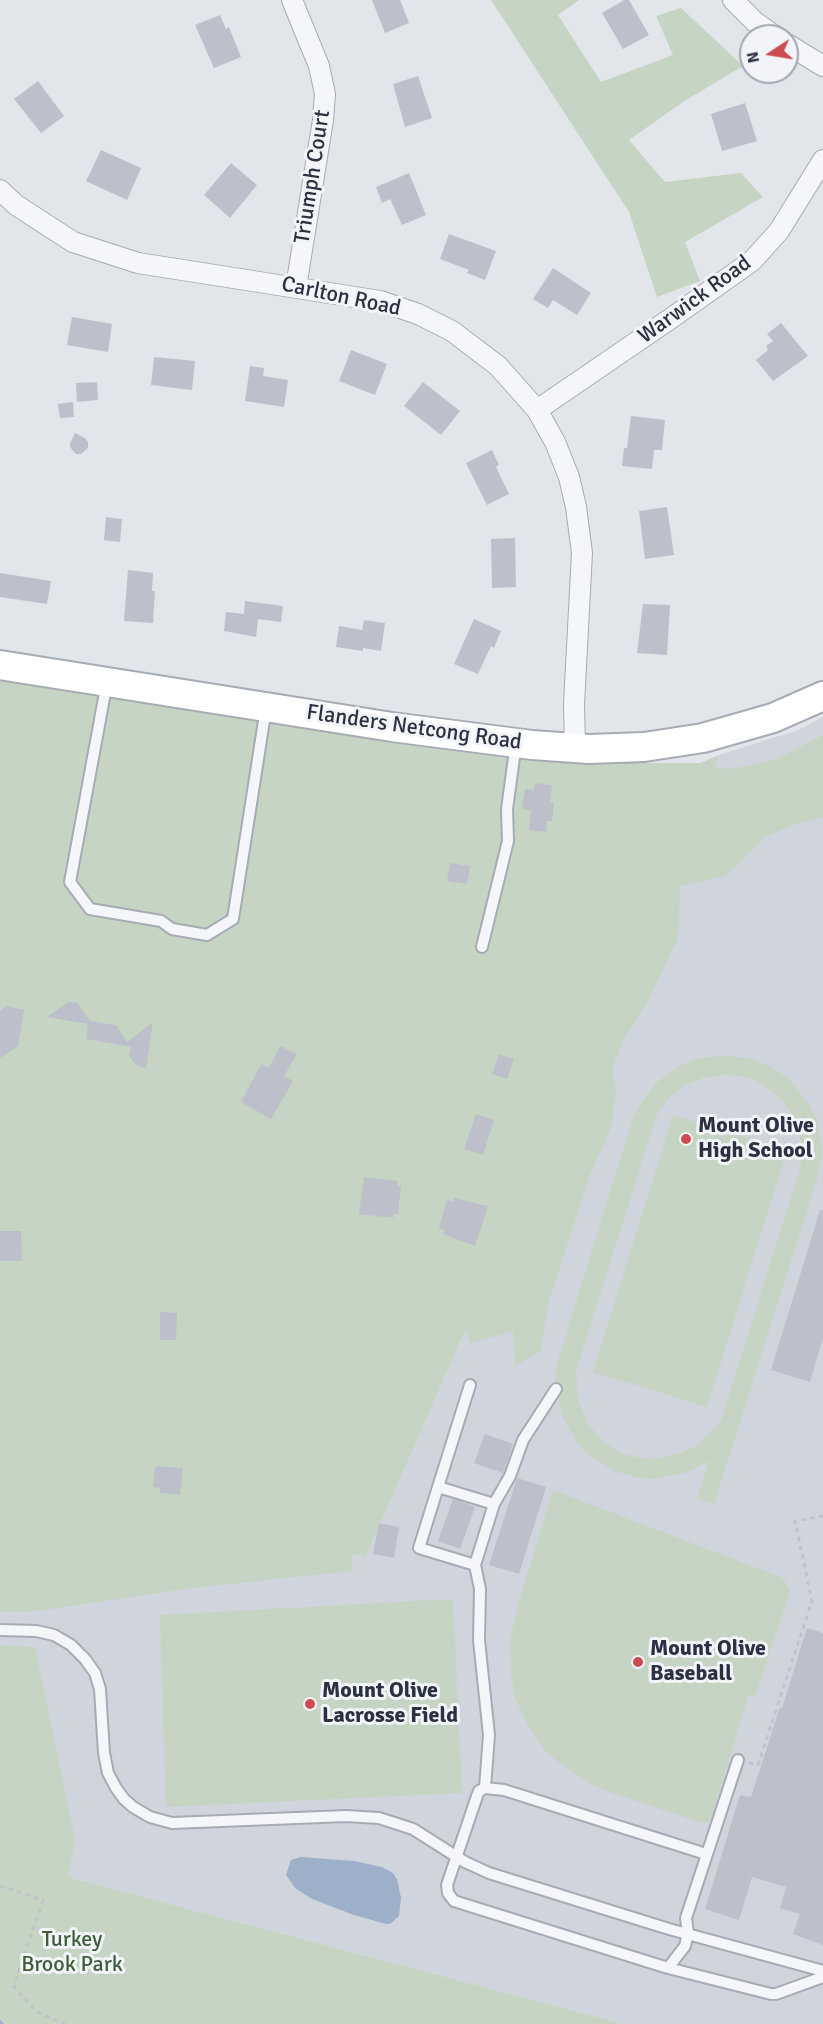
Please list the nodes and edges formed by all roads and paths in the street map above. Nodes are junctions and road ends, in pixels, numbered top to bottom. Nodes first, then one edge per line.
1 (292, 0) edge
2 (734, 0) edge
3 (759, 24) edge
4 (799, 51) edge
5 (823, 66) edge
6 (823, 160) edge
7 (0, 190) edge
8 (296, 287) junction
9 (537, 410) junction
10 (0, 665) edge
11 (106, 682) junction
12 (823, 696) edge
13 (266, 708) junction
14 (516, 743) junction
15 (575, 748) junction
16 (482, 948) dead end
17 (470, 1386) dead end
18 (556, 1389) dead end
19 (438, 1487) junction
20 (494, 1504) junction
21 (823, 1516) edge
22 (475, 1565) junction
23 (0, 1630) edge
24 (738, 1760) joint
25 (485, 1788) junction
26 (706, 1854) junction
27 (456, 1856) junction
28 (0, 1886) edge
29 (688, 1933) junction
30 (668, 1968) junction
31 (823, 1971) edge
32 (823, 1977) edge
33 (65, 2024) edge

1 - 8 street, Triumph Court
2 - 3 street
4 - 5 street
6 - 9 street, Warwick Road
7 - 8 street, Carlton Road
8 - 9 street, Carlton Road
9 - 15 street, Carlton Road
10 - 11 main road, Flanders Netcong Road
11 - 13 main road, Flanders Netcong Road
11 - 13 lane
12 - 15 main road, Flanders Netcong Road
13 - 14 main road, Flanders Netcong Road
14 - 15 main road, Flanders Netcong Road
14 - 16 lane
17 - 19 lane
18 - 20 lane
19 - 20 lane
19 - 22 lane
20 - 22 lane
21 - 24 path
22 - 25 lane
23 - 27 lane
24 - 26 lane
25 - 26 lane
25 - 27 lane
26 - 29 lane
27 - 29 lane
27 - 30 lane
28 - 33 path
29 - 30 lane
29 - 31 lane
30 - 32 lane

